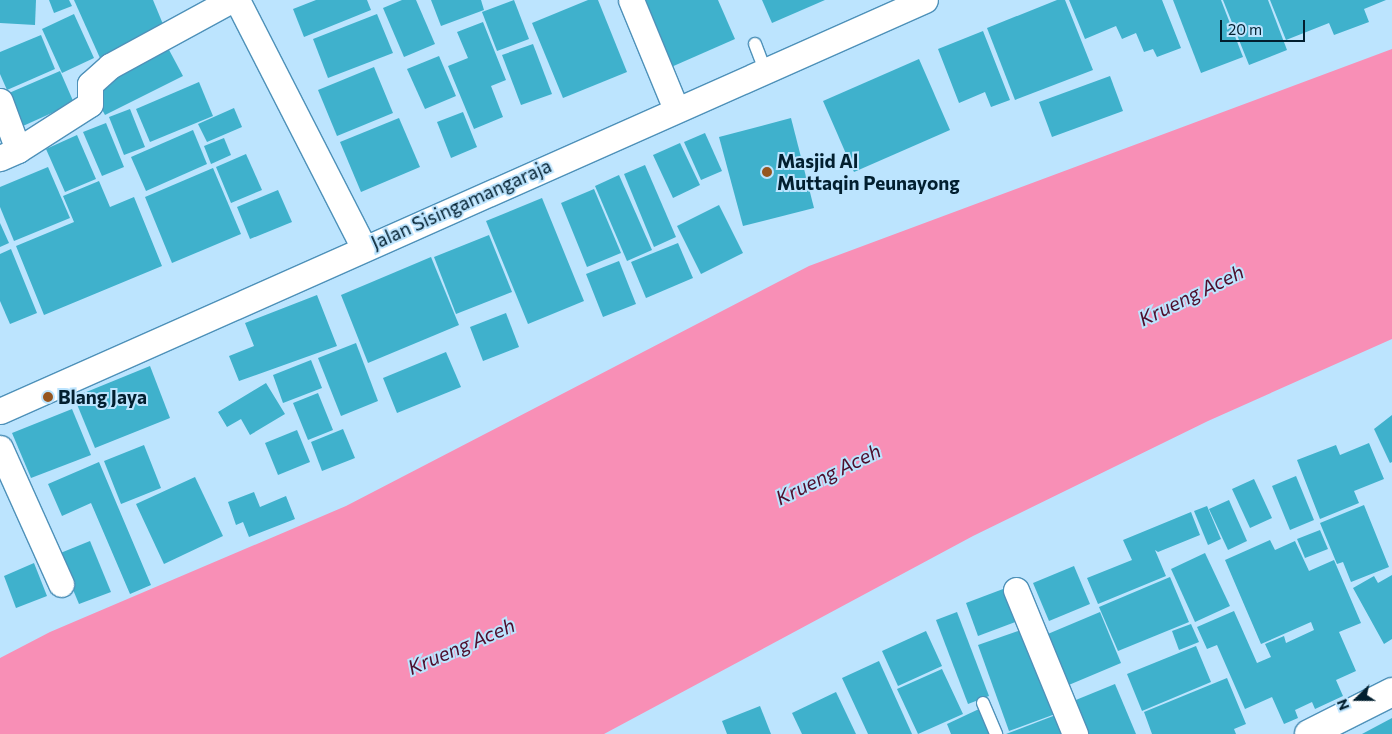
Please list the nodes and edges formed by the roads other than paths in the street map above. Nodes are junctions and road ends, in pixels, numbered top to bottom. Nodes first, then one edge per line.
1 (232, 0) edge
2 (237, 0) edge
3 (631, 0) edge
4 (925, 0) edge
5 (755, 44) dead end
6 (764, 68) junction
7 (0, 101) edge
8 (675, 107) junction
9 (9, 154) edge
10 (364, 248) junction
11 (0, 411) edge
12 (0, 448) edge
13 (61, 584) dead end
14 (1016, 590) dead end
15 (1392, 692) edge
16 (983, 703) dead end
17 (996, 734) edge
18 (1075, 734) edge
19 (1309, 734) edge

1 - 9 street
2 - 10 street
3 - 8 street
4 - 6 street, Jalan Sisingamangaraja
5 - 6 lane
6 - 8 street, Jalan Sisingamangaraja
7 - 9 street
8 - 10 street, Jalan Sisingamangaraja
10 - 11 street, Jalan Sisingamangaraja
12 - 13 street
14 - 18 street
15 - 19 street
16 - 17 lane

